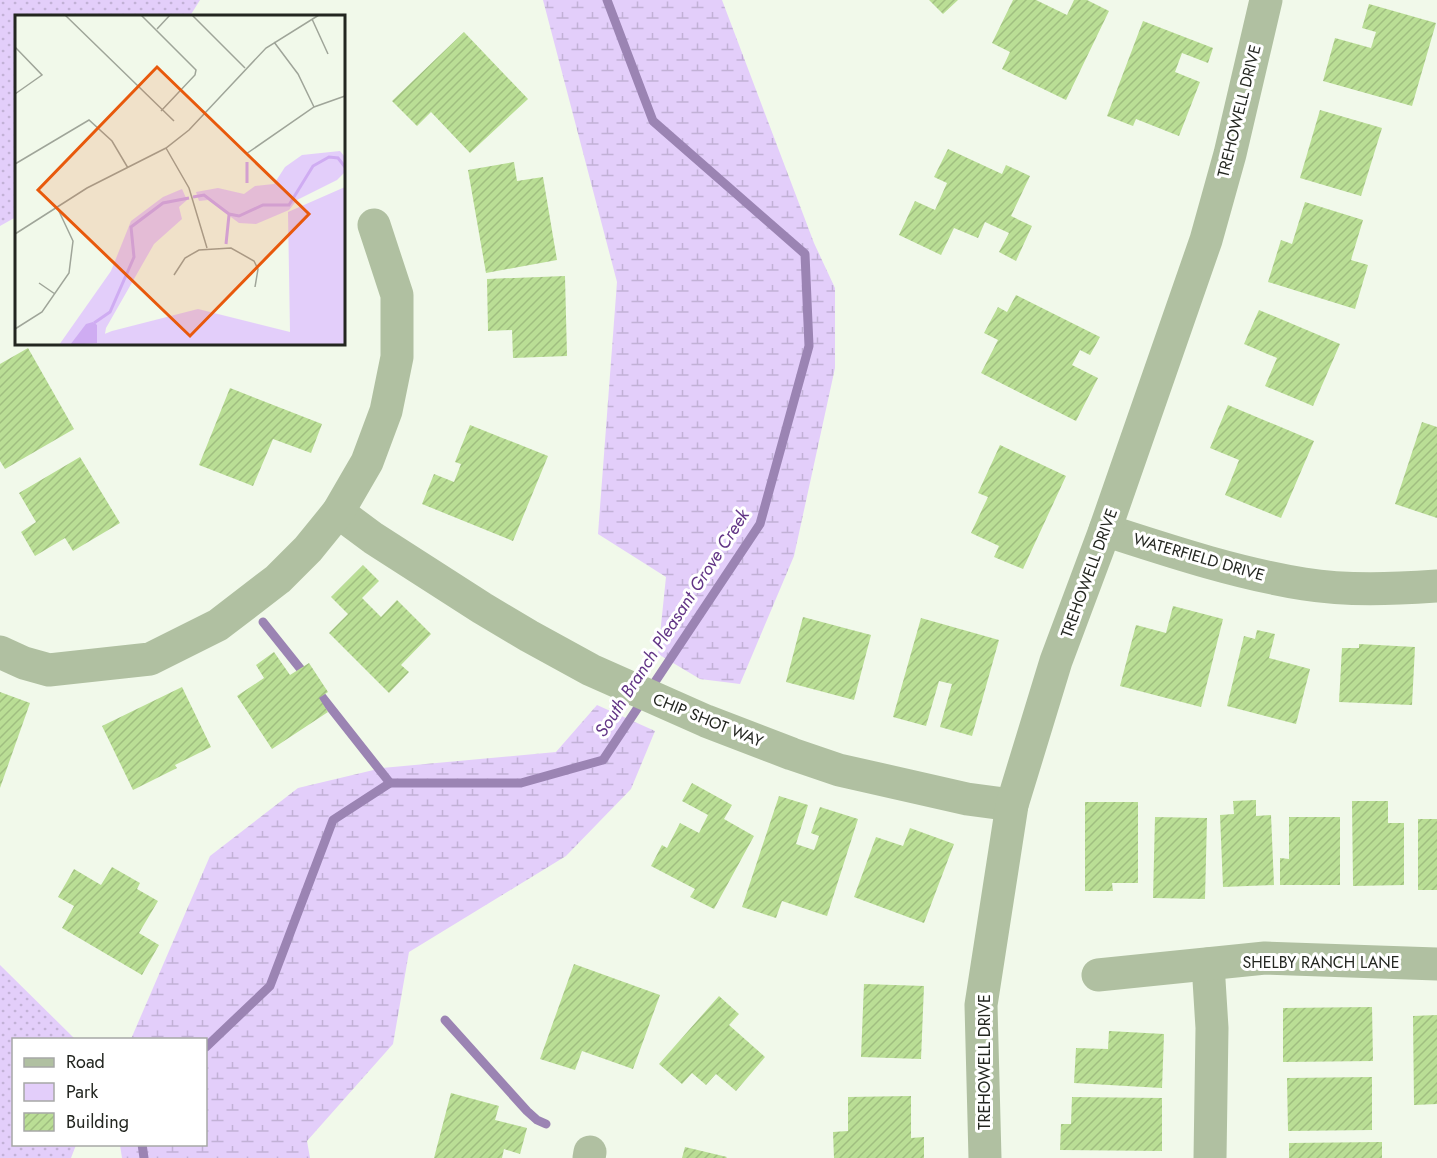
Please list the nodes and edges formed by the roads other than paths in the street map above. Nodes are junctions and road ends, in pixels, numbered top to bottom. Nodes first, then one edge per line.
1 (1262, 1) edge
2 (374, 225) dead end
3 (338, 512) junction
4 (1105, 530) junction
5 (1437, 586) edge
6 (0, 652) edge
7 (1012, 805) junction
8 (1208, 964) junction
9 (1437, 964) edge
10 (1098, 975) dead end
11 (985, 1158) edge
12 (1210, 1158) edge

1 - 4 street, TREHOWELL DRIVE
2 - 3 street
3 - 6 street
3 - 7 street, CHIP SHOT WAY
4 - 5 street, WATERFIELD DRIVE
4 - 7 street, TREHOWELL DRIVE
7 - 11 street, TREHOWELL DRIVE
8 - 9 street, SHELBY RANCH LANE
8 - 10 street, SHELBY RANCH LANE
8 - 12 street

